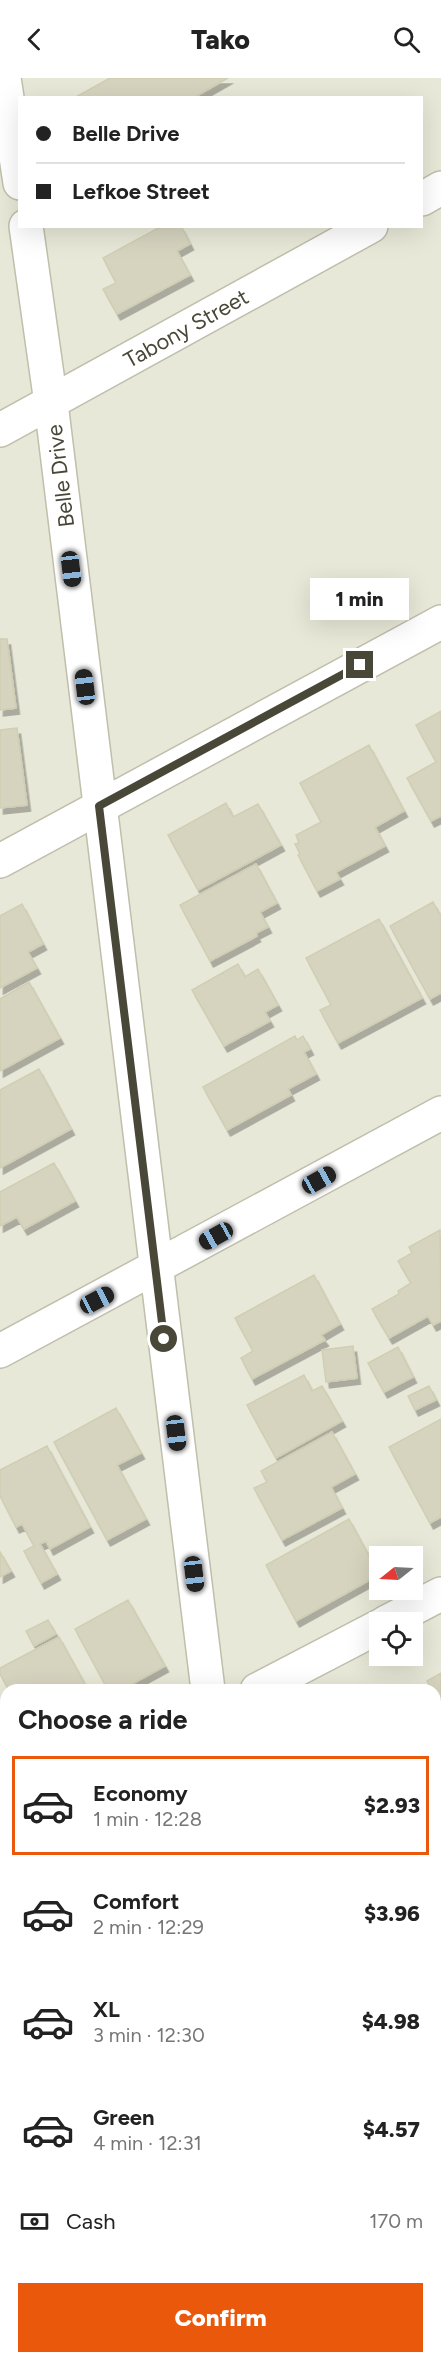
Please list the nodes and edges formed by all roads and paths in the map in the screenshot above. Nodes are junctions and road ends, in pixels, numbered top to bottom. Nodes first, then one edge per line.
1 (4, 78) edge
2 (18, 170) edge
3 (441, 188) edge
4 (423, 198) edge
5 (26, 228) edge
6 (368, 228) edge
7 (51, 403) junction
8 (0, 430) edge
9 (441, 622) edge
10 (99, 806) junction
11 (0, 861) edge
12 (441, 1113) edge
13 (155, 1269) junction
14 (0, 1351) edge
15 (441, 1594) edge
16 (406, 1612) edge
17 (369, 1632) edge
18 (207, 1684) edge
19 (269, 1684) edge

1 - 2 street
3 - 4 street
5 - 7 street, Belle Drive
6 - 7 street, Tabony Street
7 - 8 street, Tabony Street
7 - 10 street, Belle Drive
9 - 10 street
10 - 11 street
10 - 13 street, Belle Drive
12 - 13 street
13 - 14 street
13 - 18 street, Belle Drive
15 - 16 street
17 - 19 street

